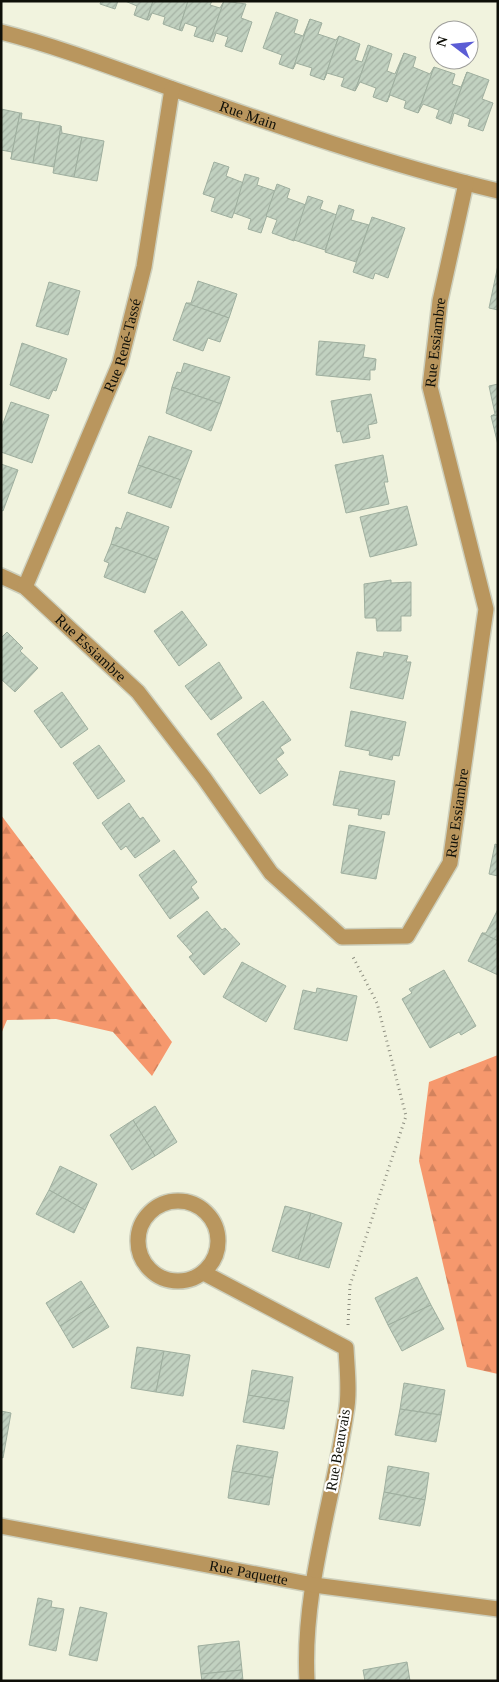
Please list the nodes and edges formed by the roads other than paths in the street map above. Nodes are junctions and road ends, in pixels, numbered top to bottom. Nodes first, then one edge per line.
1 (1, 32) edge
2 (172, 89) junction
3 (466, 183) junction
4 (498, 191) edge
5 (1, 576) edge
6 (25, 587) junction
7 (204, 1273) junction
8 (1, 1526) edge
9 (314, 1585) junction
10 (498, 1609) edge
11 (307, 1681) edge

1 - 2 street, Rue Main
2 - 3 street, Rue Main
2 - 6 street, Rue René-Tassé
3 - 4 street, Rue Main
3 - 6 street, Rue Essiambre
5 - 6 street, Rue Essiambre
7 - 7 street
7 - 9 street, Rue Beauvais
8 - 9 street, Rue Paquette
9 - 10 street, Rue Paquette
9 - 11 street, Rue Beauvais

